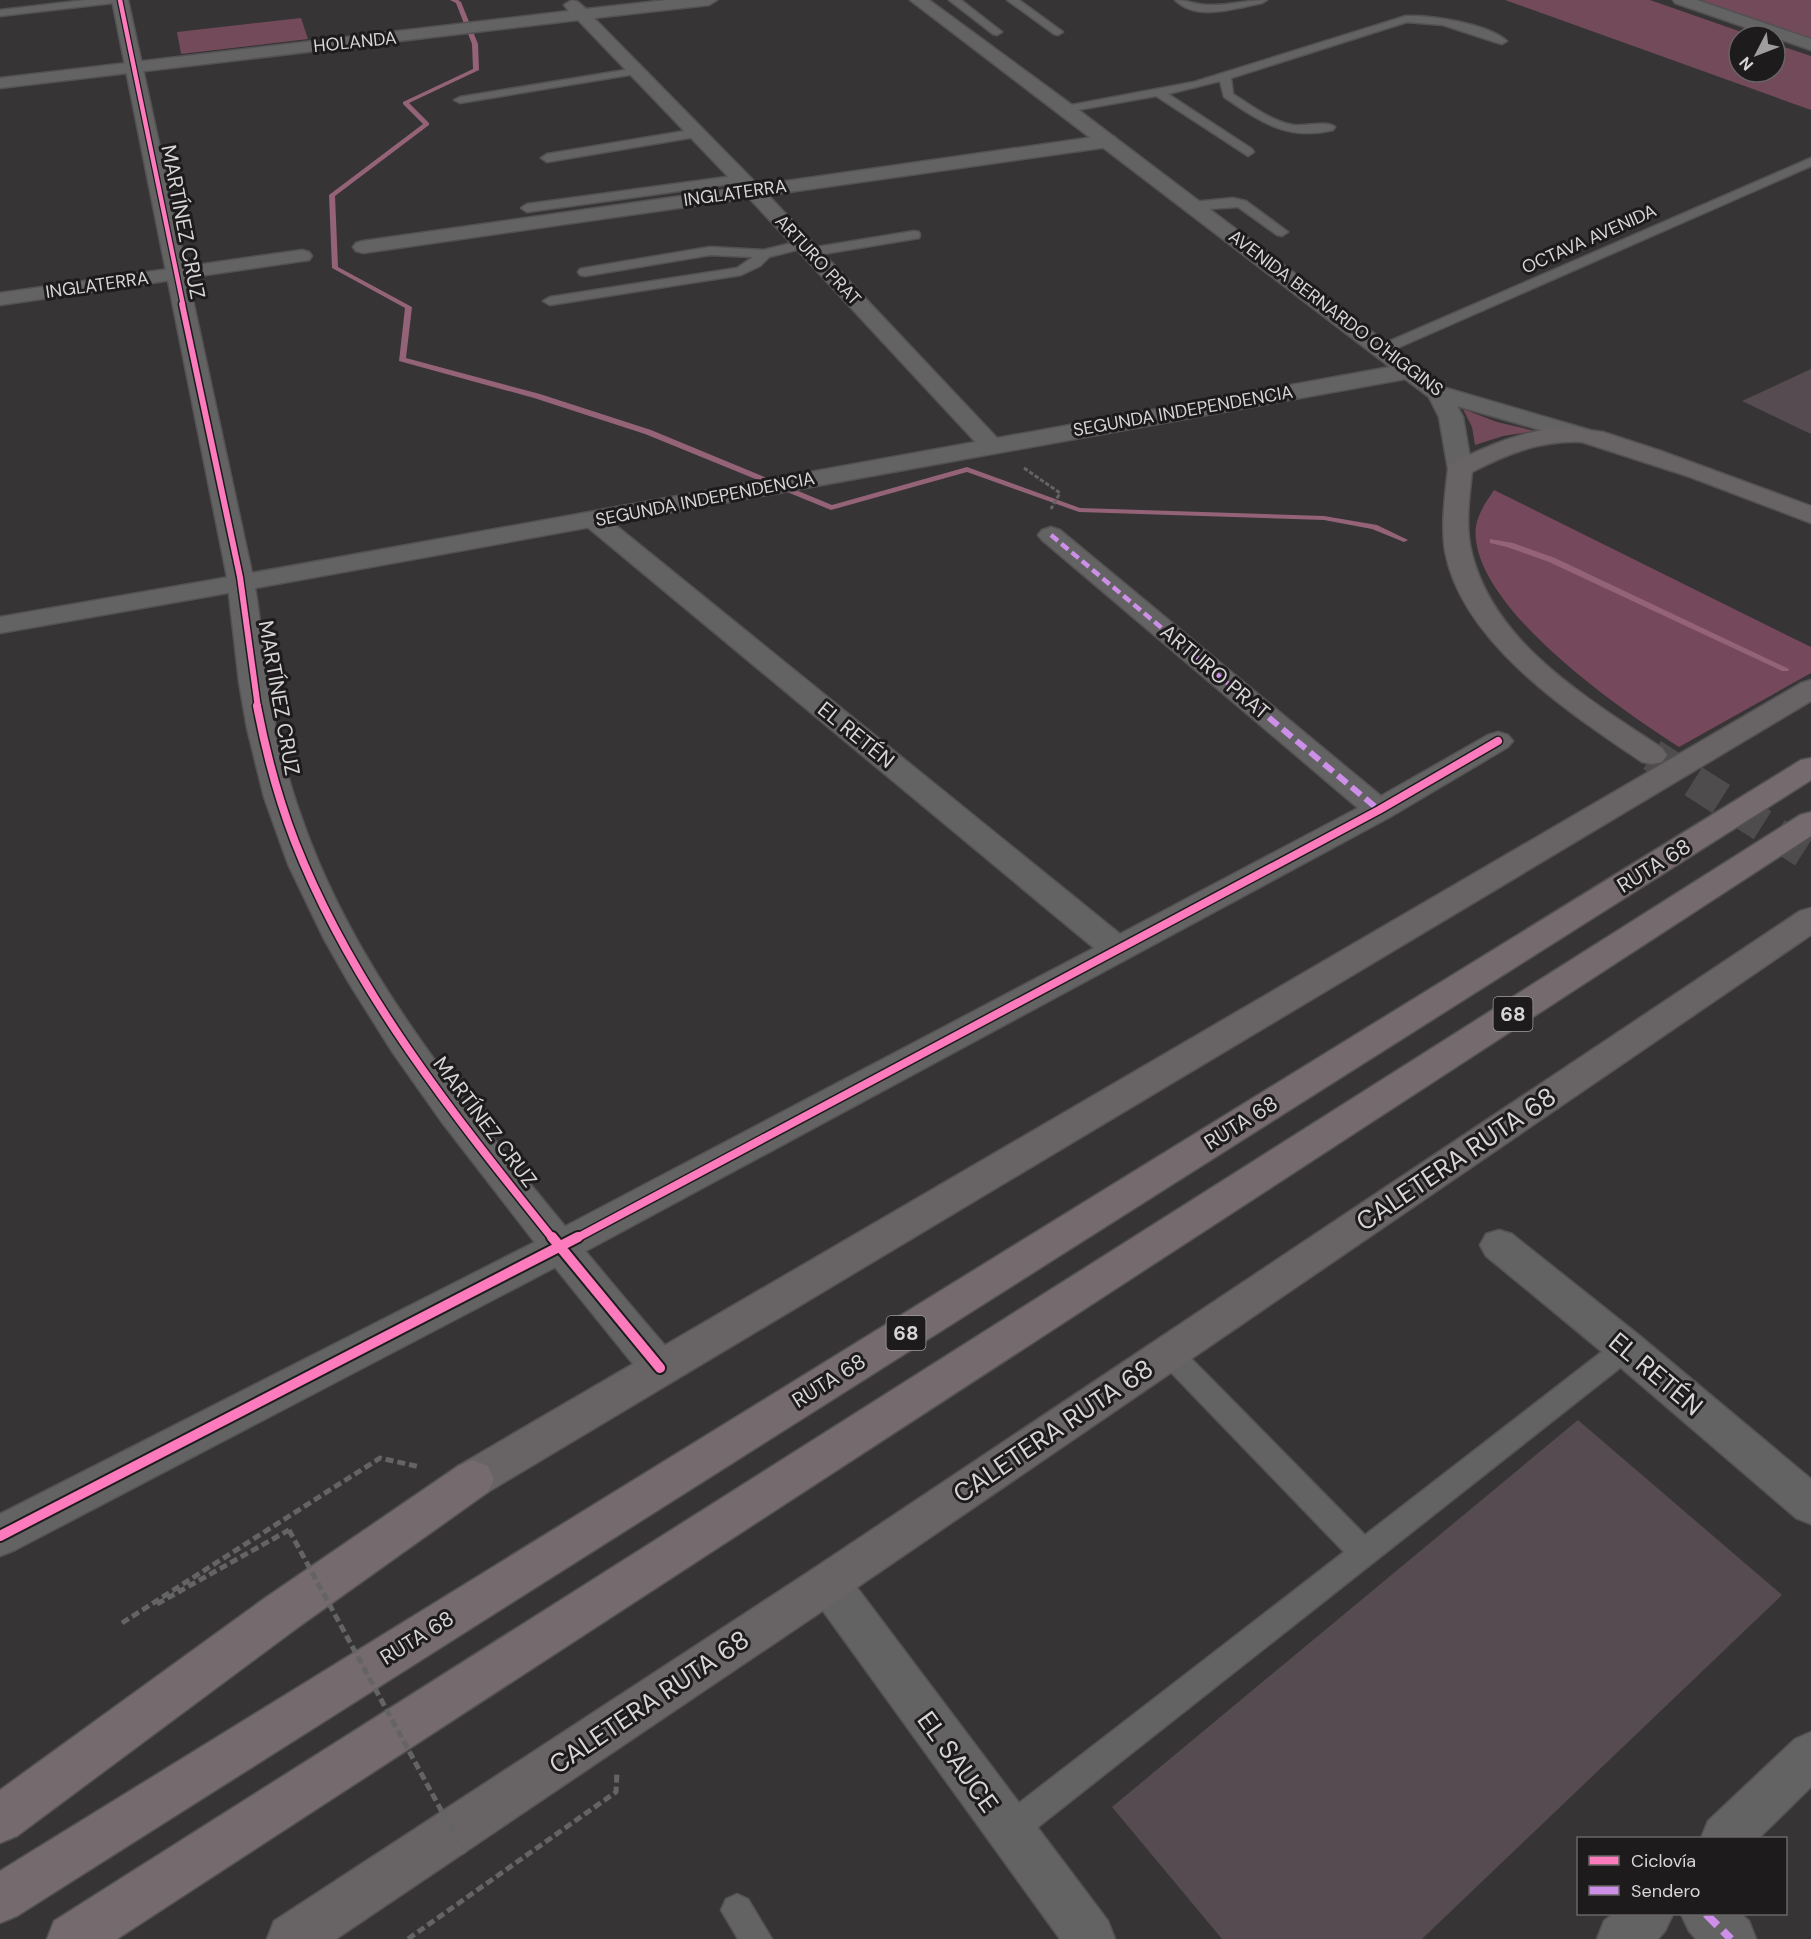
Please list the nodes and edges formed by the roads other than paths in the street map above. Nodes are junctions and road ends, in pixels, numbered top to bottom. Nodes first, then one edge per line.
1 (113, 0) edge
2 (120, 0) edge
3 (567, 0) edge
4 (709, 0) edge
5 (918, 0) edge
6 (954, 0) edge
7 (1012, 0) edge
8 (1180, 0) edge
9 (1262, 0) edge
10 (1681, 0) edge
11 (0, 12) edge
12 (583, 16) junction
13 (997, 32) dead end
14 (1058, 32) dead end
15 (1502, 40) dead end
16 (1811, 45) edge
17 (133, 67) junction
18 (637, 71) junction
19 (1225, 76) junction
20 (0, 84) edge
21 (1158, 92) junction
22 (460, 100) dead end
23 (1066, 109) junction
24 (1329, 127) dead end
25 (697, 133) junction
26 (1108, 141) junction
27 (1248, 152) dead end
28 (547, 158) dead end
29 (1811, 162) edge
30 (747, 185) junction
31 (1193, 206) junction
32 (527, 208) dead end
33 (1282, 232) dead end
34 (914, 235) dead end
35 (363, 247) dead end
36 (807, 248) junction
37 (764, 254) junction
38 (302, 256) dead end
39 (585, 272) dead end
40 (175, 273) junction
41 (0, 299) edge
42 (550, 301) dead end
43 (1381, 350) junction
44 (1409, 371) junction
45 (1438, 393) junction
46 (1582, 435) junction
47 (990, 444) junction
48 (1460, 469) junction
49 (1811, 515) edge
50 (594, 520) junction
51 (1049, 526) road end
52 (241, 583) junction
53 (0, 625) edge
54 (1811, 689) edge
55 (1498, 741) dead end
56 (1652, 754) tunnel mouth
57 (1811, 767) edge
58 (1379, 810) junction
59 (1811, 822) edge
60 (1811, 839) edge
61 (1760, 855) junction
62 (1811, 919) edge
63 (1118, 950) junction
64 (1499, 1245) dead end
65 (558, 1248) junction
66 (1626, 1348) junction
67 (1169, 1353) junction
68 (660, 1368) junction
69 (473, 1479) joint
70 (1811, 1505) edge
71 (0, 1536) edge
72 (1364, 1553) junction
73 (828, 1583) junction
74 (1811, 1755) edge
75 (0, 1819) edge
76 (1008, 1831) junction
77 (1727, 1837) edge
78 (0, 1899) edge
79 (737, 1910) dead end
80 (1647, 1915) edge
81 (1707, 1915) edge
82 (72, 1939) edge
83 (292, 1939) edge
84 (756, 1939) edge
85 (1090, 1939) edge
86 (1622, 1939) edge
87 (1731, 1939) edge

1 - 11 lane
2 - 17 street, MARTÍNEZ CRUZ
3 - 12 street, ARTURO PRAT
4 - 12 street, HOLANDA
5 - 23 street, AVENIDA BERNARDO O'HIGGINS
6 - 13 lane
7 - 14 lane
8 - 9 lane
10 - 16 street
12 - 17 street, HOLANDA
12 - 18 street, ARTURO PRAT
15 - 19 lane
17 - 20 street, HOLANDA
17 - 40 street, MARTÍNEZ CRUZ
18 - 22 lane
18 - 25 street, ARTURO PRAT
19 - 21 lane
19 - 24 lane
21 - 23 lane
21 - 27 lane
23 - 26 street, AVENIDA BERNARDO O'HIGGINS
25 - 28 lane
25 - 30 street, ARTURO PRAT
26 - 30 street, INGLATERRA
26 - 31 street, AVENIDA BERNARDO O'HIGGINS
29 - 43 lane, OCTAVA AVENIDA
30 - 32 lane
30 - 35 street, INGLATERRA
30 - 36 street, ARTURO PRAT
31 - 33 lane
31 - 43 street, AVENIDA BERNARDO O'HIGGINS
34 - 36 lane
36 - 37 lane
36 - 47 street, ARTURO PRAT
37 - 39 lane
37 - 42 lane
38 - 40 street, INGLATERRA
40 - 41 street, INGLATERRA
40 - 52 street, MARTÍNEZ CRUZ
43 - 44 street, AVENIDA BERNARDO O'HIGGINS
44 - 45 street, AVENIDA BERNARDO O'HIGGINS
44 - 47 street, SEGUNDA INDEPENDENCIA
45 - 46 street, AVENIDA BERNARDO O'HIGGINS
45 - 48 street
46 - 48 main road
46 - 49 main road, AVENIDA BERNARDO O'HIGGINS
47 - 50 street, SEGUNDA INDEPENDENCIA
48 - 56 main road
50 - 52 street, SEGUNDA INDEPENDENCIA
50 - 63 street, EL RETÉN
51 - 58 street, ARTURO PRAT
52 - 53 street, SEGUNDA INDEPENDENCIA
52 - 65 street, MARTÍNEZ CRUZ
54 - 68 main road
55 - 58 street
57 - 78 highway, RUTA 68 / 68
58 - 63 street
59 - 61 highway, 68
60 - 61 highway
61 - 82 highway, 68
62 - 67 main road, CALETERA RUTA 68
63 - 65 street
64 - 66 street, EL RETÉN
65 - 68 street, MARTÍNEZ CRUZ
65 - 71 street
66 - 70 street, EL RETÉN
66 - 72 lane
67 - 72 lane
67 - 73 main road, CALETERA RUTA 68
68 - 69 main road
69 - 75 highway
72 - 76 lane
73 - 76 street, EL SAUCE
73 - 83 main road, CALETERA RUTA 68
74 - 77 street
76 - 85 street, EL SAUCE
79 - 84 lane
80 - 86 street
81 - 87 street

